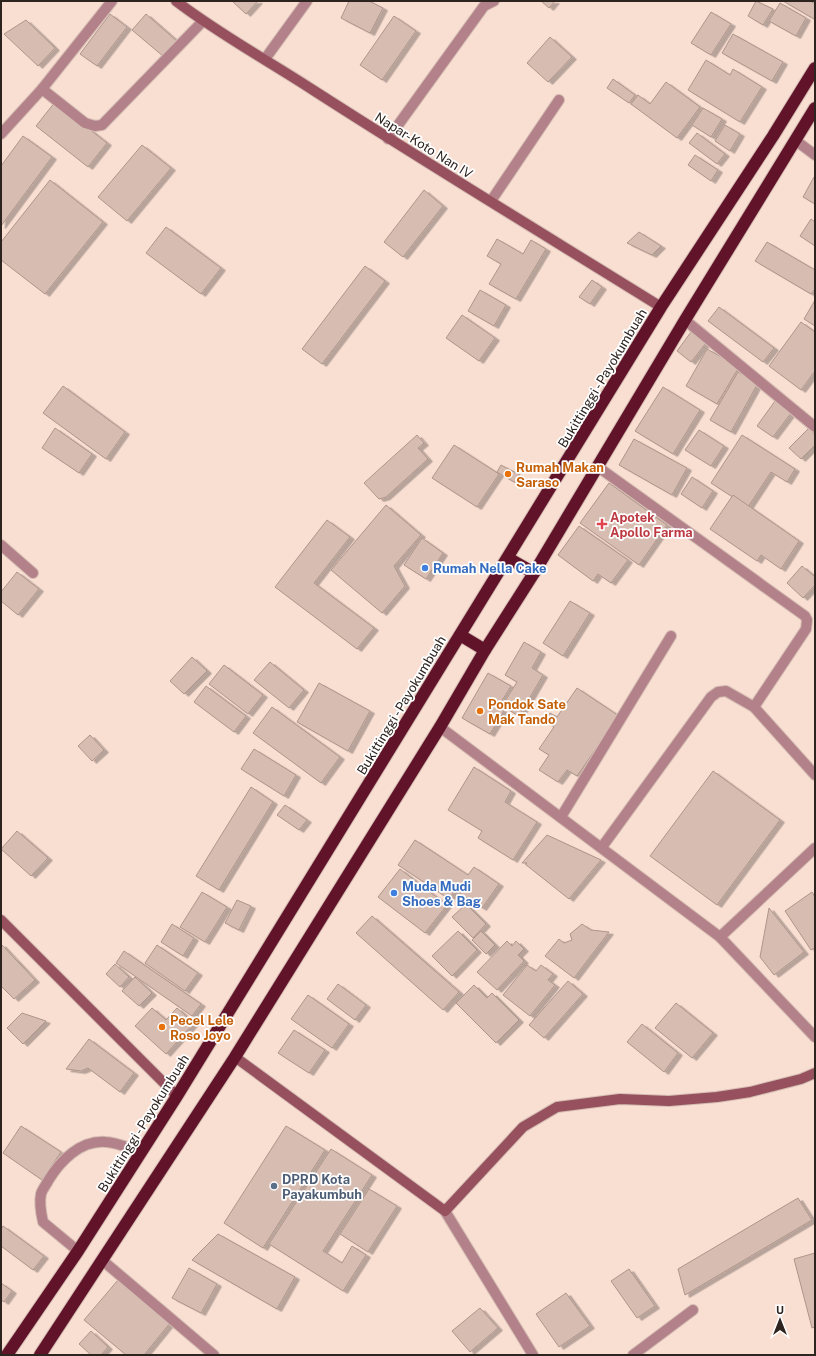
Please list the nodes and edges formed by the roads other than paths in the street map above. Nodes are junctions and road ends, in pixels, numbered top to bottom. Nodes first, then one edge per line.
1 (112, 1) edge
2 (176, 1) edge
3 (307, 1) edge
4 (494, 1) edge
5 (203, 22) junction
6 (266, 60) junction
7 (815, 68) edge
8 (42, 89) junction
9 (559, 100) dead end
10 (815, 108) edge
11 (1, 134) edge
12 (388, 139) junction
13 (795, 140) junction
14 (815, 155) edge
15 (491, 201) junction
16 (661, 307) junction
17 (685, 320) junction
18 (815, 427) edge
19 (598, 467) junction
20 (1, 544) edge
21 (508, 558) junction
22 (33, 573) dead end
23 (534, 573) junction
24 (460, 634) junction
25 (671, 636) dead end
26 (485, 650) junction
27 (754, 707) junction
28 (440, 726) junction
29 (815, 775) edge
30 (561, 817) junction
31 (602, 847) junction
32 (815, 848) edge
33 (1, 920) edge
34 (720, 937) junction
35 (815, 1037) edge
36 (235, 1057) junction
37 (815, 1073) edge
38 (177, 1096) junction
39 (141, 1152) junction
40 (445, 1211) junction
41 (78, 1251) junction
42 (102, 1260) junction
43 (693, 1310) dead end
44 (7, 1355) edge
45 (40, 1355) edge
46 (214, 1355) edge
47 (533, 1355) edge
48 (633, 1355) edge

1 - 8 street
2 - 5 street, Napar-Koto Nan IV
3 - 6 street
4 - 12 street
5 - 6 street, Napar-Koto Nan IV
5 - 8 street
6 - 12 street, Napar-Koto Nan IV
7 - 16 highway, Bukittinggi - Payokumbuah
8 - 11 street
9 - 15 street
10 - 13 highway
12 - 15 street, Napar-Koto Nan IV
13 - 14 street
13 - 17 highway
15 - 16 street, Napar-Koto Nan IV
16 - 21 highway, Bukittinggi - Payokumbuah
17 - 18 street
17 - 19 highway
19 - 23 highway
19 - 27 street
20 - 22 street
21 - 23 highway
21 - 24 highway, Bukittinggi - Payokumbuah
23 - 26 highway
24 - 26 highway
24 - 38 highway, Bukittinggi - Payokumbuah
25 - 30 street
26 - 28 highway
27 - 29 street
27 - 31 street
28 - 30 street
28 - 36 highway
30 - 31 street
31 - 34 street
32 - 34 street
33 - 38 street
34 - 35 street
36 - 40 street
36 - 42 highway
37 - 40 street
38 - 39 highway, Bukittinggi - Payokumbuah
39 - 41 highway, Bukittinggi - Payokumbuah
39 - 41 street
40 - 47 street
41 - 44 highway, Bukittinggi - Payokumbuah
42 - 45 highway
42 - 46 street
43 - 48 street

